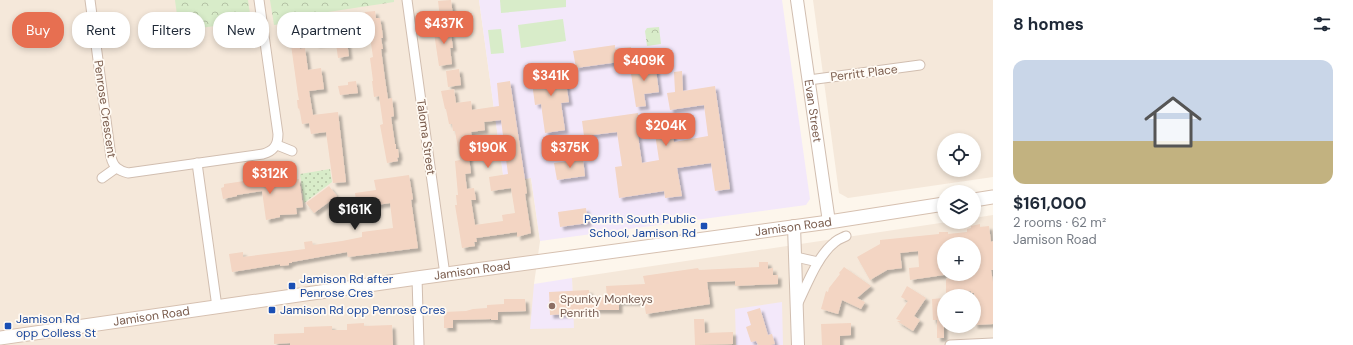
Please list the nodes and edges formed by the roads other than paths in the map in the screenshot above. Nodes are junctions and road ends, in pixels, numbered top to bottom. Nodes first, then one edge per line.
1 (90, 0) edge
2 (260, 0) edge
3 (407, 0) edge
4 (797, 0) edge
5 (920, 65) dead end
6 (809, 80) junction
7 (277, 145) junction
8 (292, 151) dead end
9 (197, 164) junction
10 (116, 168) junction
11 (102, 178) dead end
12 (993, 197) edge
13 (981, 199) edge
14 (937, 205) edge
15 (829, 222) junction
16 (794, 226) junction
17 (846, 236) dead end
18 (796, 257) junction
19 (818, 262) junction
20 (445, 275) junction
21 (417, 278) junction
22 (797, 305) junction
23 (218, 306) junction
24 (0, 338) edge
25 (993, 343) edge
26 (419, 345) edge
27 (798, 345) edge
28 (950, 345) edge

1 - 10 street, Penrose Crescent
2 - 7 street
3 - 20 street, Taloma Street
4 - 6 street, Evan Street
5 - 6 street, Perritt Place
6 - 15 street, Evan Street
7 - 8 street
7 - 9 street, Penrose Crescent
9 - 10 street, Penrose Crescent
9 - 23 street
10 - 11 street, Penrose Crescent
12 - 13 main road
14 - 15 main road, Jamison Road
15 - 16 main road, Jamison Road
16 - 18 street
16 - 20 main road, Jamison Road
17 - 19 street
18 - 19 street
18 - 22 street
19 - 22 street
20 - 21 main road, Jamison Road
21 - 23 main road, Jamison Road
21 - 26 street
22 - 27 street
23 - 24 main road, Jamison Road
25 - 28 street

